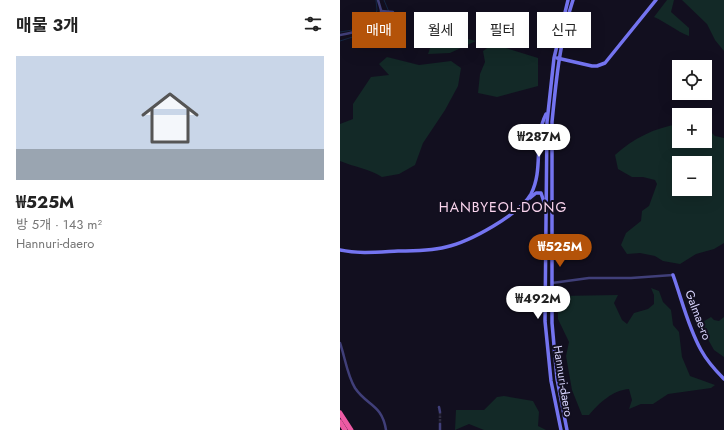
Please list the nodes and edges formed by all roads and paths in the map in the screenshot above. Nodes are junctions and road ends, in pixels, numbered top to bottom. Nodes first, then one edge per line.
1 (378, 0) edge
2 (568, 0) edge
3 (573, 0) edge
4 (656, 0) edge
5 (382, 11) junction
6 (393, 12) dead end
7 (340, 35) edge
8 (554, 58) junction
9 (560, 59) junction
10 (553, 106) junction
11 (548, 111) junction
12 (525, 203) junction
13 (546, 207) junction
14 (340, 250) edge
15 (673, 275) joint
16 (552, 283) junction
17 (340, 343) edge
18 (724, 379) edge
19 (440, 407) dead end
20 (440, 412) tunnel mouth
21 (340, 413) edge
22 (340, 422) edge
23 (440, 424) tunnel mouth
24 (345, 430) edge
25 (351, 430) edge
26 (386, 430) edge
27 (440, 430) edge
28 (561, 430) edge
29 (567, 430) edge

1 - 5 street
2 - 8 street, Hannuri-daero
3 - 9 street, Hannuri-daero
4 - 9 street
5 - 6 street
5 - 7 street
8 - 9 street
8 - 11 street, Hannuri-daero
9 - 10 street, Hannuri-daero
10 - 11 street
10 - 16 street, Hannuri-daero
11 - 12 street
11 - 13 street, Hannuri-daero
12 - 13 street
12 - 14 street
13 - 28 street, Hannuri-daero
15 - 16 street
15 - 18 street, Galmae-ro
16 - 29 street, Hannuri-daero
17 - 26 street
19 - 20 street
21 - 25 highway
22 - 24 highway
23 - 27 street

